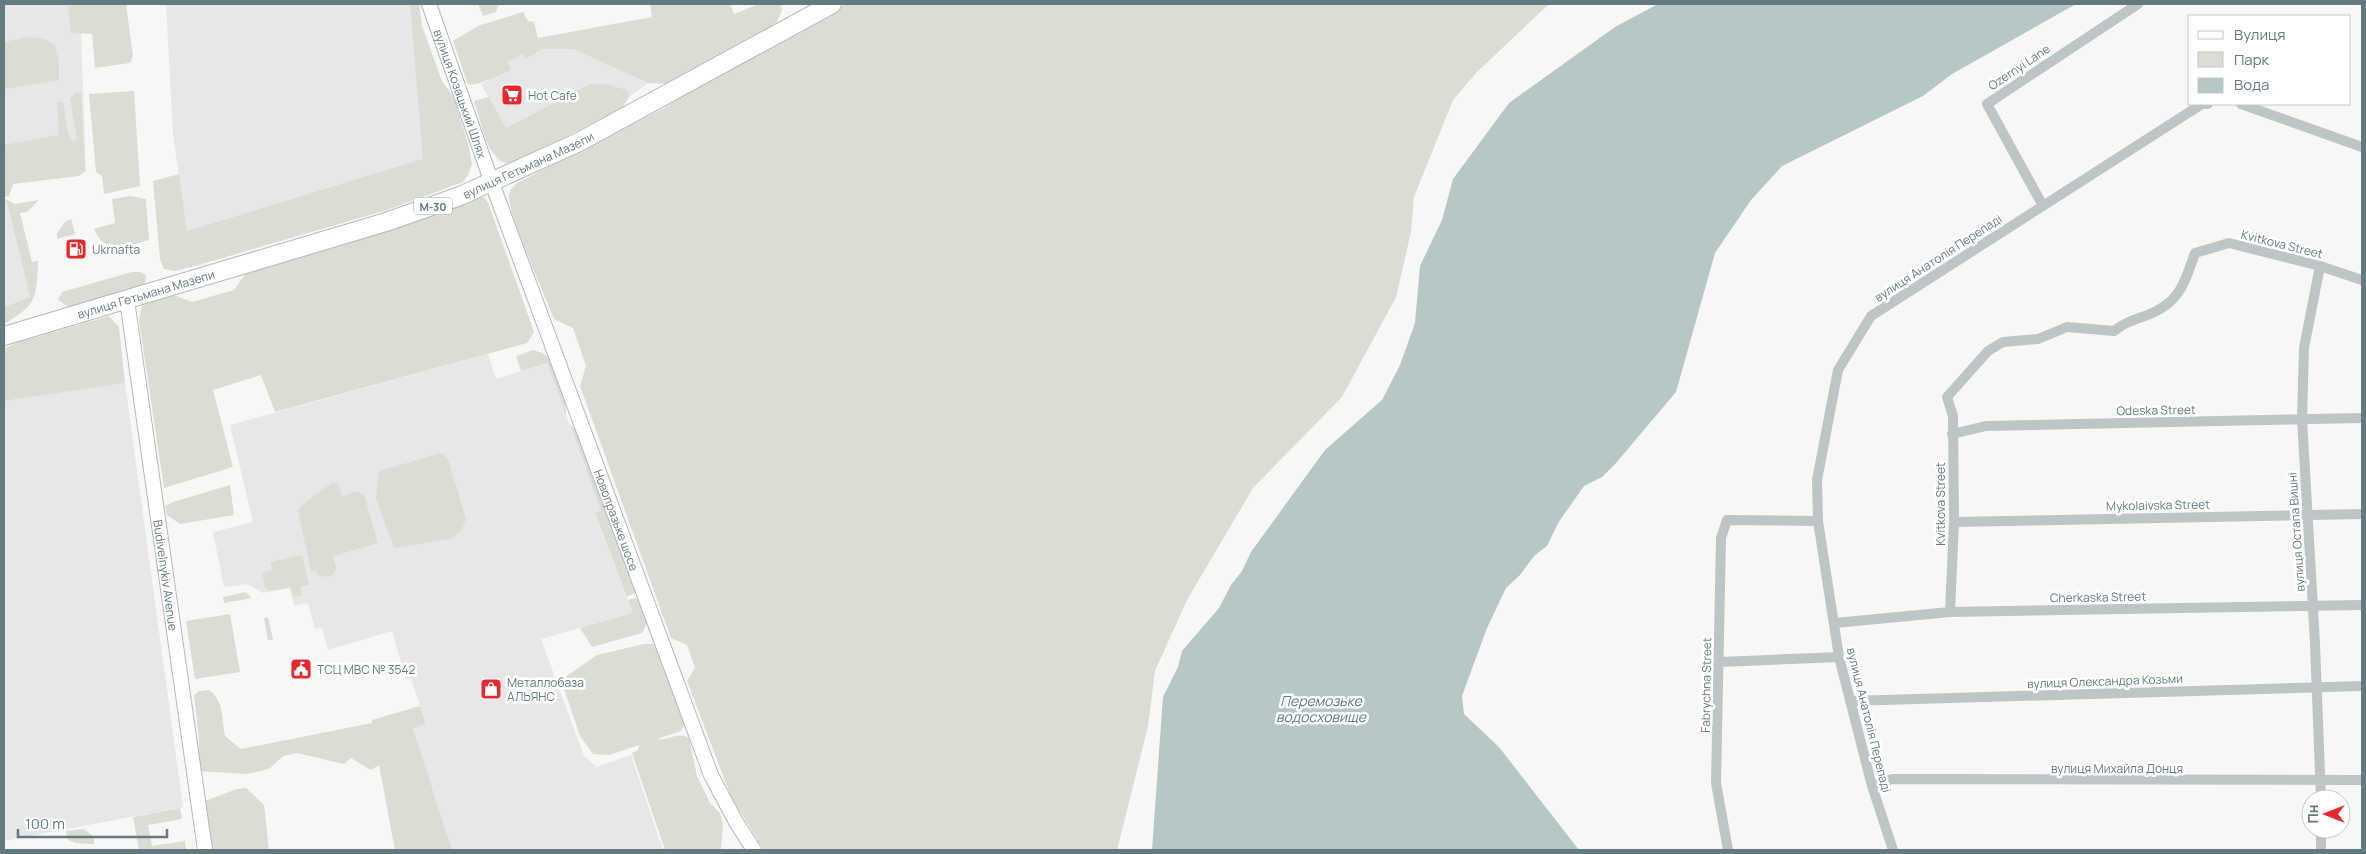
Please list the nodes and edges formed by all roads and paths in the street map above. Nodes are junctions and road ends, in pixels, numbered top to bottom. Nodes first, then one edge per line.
1 (429, 4) edge
2 (832, 4) edge
3 (2138, 4) edge
4 (2200, 105) edge
5 (2244, 105) edge
6 (2362, 147) edge
7 (492, 183) junction
8 (2043, 206) junction
9 (2320, 266) junction
10 (2362, 280) edge
11 (127, 300) junction
12 (4, 336) edge
13 (2362, 418) edge
14 (2302, 420) junction
15 (1952, 434) junction
16 (2362, 514) edge
17 (2306, 515) junction
18 (1818, 521) junction
19 (1954, 522) junction
20 (2362, 605) edge
21 (2313, 607) junction
22 (1950, 612) junction
23 (1835, 622) junction
24 (1839, 657) junction
25 (1720, 662) junction
26 (2316, 686) junction
27 (2362, 686) edge
28 (1850, 701) junction
29 (2362, 780) edge
30 (2322, 781) junction
31 (1872, 786) junction
32 (2322, 789) edge
33 (205, 850) edge
34 (754, 850) edge
35 (1728, 850) edge
36 (1893, 850) edge

1 - 7 main road, вулиця Козацький Шлях
2 - 7 highway, вулиця Гетьмана Мазепи / М-30
3 - 8 street, Ozernyi Lane
4 - 8 street, вулиця Анатолія Перепаді
5 - 6 street
7 - 11 highway, вулиця Гетьмана Мазепи / М-30
7 - 34 main road, Новопразьке шосе
8 - 18 street, вулиця Анатолія Перепаді
9 - 10 street, Kvitkova Street
9 - 14 street, вулиця Остапа Вишні
9 - 15 street, Kvitkova Street
11 - 12 highway, вулиця Гетьмана Мазепи / М-30
11 - 33 main road, Budivelnykiv Avenue
13 - 14 street, Odeska Street
14 - 15 street, Odeska Street
14 - 17 street, вулиця Остапа Вишні
15 - 19 street, Kvitkova Street
16 - 17 street, Mykolaivska Street
17 - 19 street, Mykolaivska Street
17 - 21 street, вулиця Остапа Вишні
18 - 23 street, вулиця Анатолія Перепаді
18 - 25 street, Fabrychna Street
19 - 22 street, Kvitkova Street
20 - 21 street, Cherkaska Street
21 - 22 street, Cherkaska Street
21 - 26 street, вулиця Остапа Вишні
22 - 23 street, Cherkaska Street
23 - 24 street, вулиця Анатолія Перепаді
24 - 25 street
24 - 28 street, вулиця Анатолія Перепаді
25 - 35 street, Fabrychna Street
26 - 27 street, вулиця Олександра Козьми
26 - 28 street, вулиця Олександра Козьми
26 - 30 street, вулиця Остапа Вишні
28 - 31 street, вулиця Анатолія Перепаді
29 - 30 street, вулиця Михайла Донця
30 - 31 street, вулиця Михайла Донця
30 - 32 street, вулиця Остапа Вишні
31 - 36 street, вулиця Анатолія Перепаді

